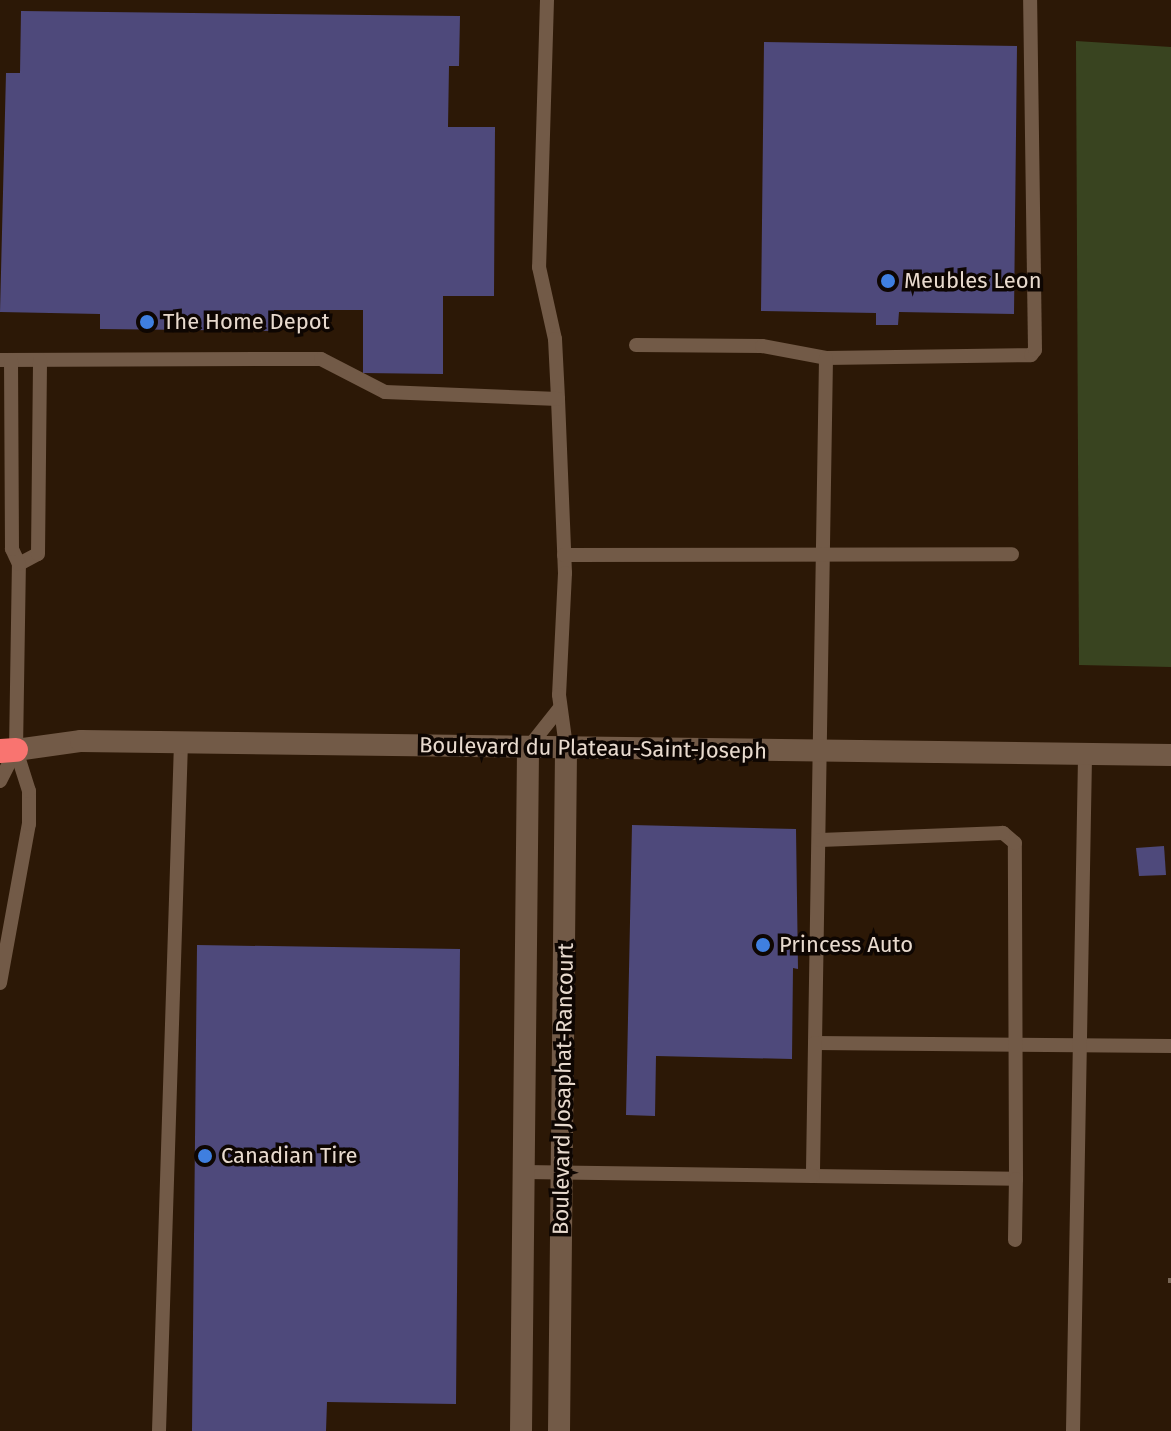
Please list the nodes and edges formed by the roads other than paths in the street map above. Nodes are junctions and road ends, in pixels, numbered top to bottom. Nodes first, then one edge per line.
1 (547, 0) edge
2 (1030, 0) edge
3 (636, 345) dead end
4 (826, 358) junction
5 (6, 360) edge
6 (40, 360) junction
7 (558, 399) junction
8 (6, 549) edge
9 (825, 554) junction
10 (1012, 554) dead end
11 (564, 555) junction
12 (19, 564) junction
13 (559, 709) junction
14 (181, 743) junction
15 (566, 747) junction
16 (528, 748) junction
17 (8, 750) edge
18 (824, 750) junction
19 (1085, 754) junction
20 (1171, 755) edge
21 (0, 781) edge
22 (820, 840) junction
23 (0, 983) edge
24 (815, 1043) junction
25 (1015, 1046) junction
26 (1171, 1046) edge
27 (1082, 1047) junction
28 (524, 1172) junction
29 (562, 1173) junction
30 (813, 1176) junction
31 (1016, 1179) junction
32 (1015, 1240) dead end
33 (159, 1431) edge
34 (521, 1431) edge
35 (559, 1431) edge
36 (1073, 1431) edge

1 - 7 lane
2 - 4 lane
3 - 4 lane
4 - 9 lane
5 - 6 lane
5 - 8 lane
6 - 7 lane
6 - 12 lane
7 - 11 lane
8 - 12 lane
9 - 10 lane
9 - 11 lane
9 - 18 lane
11 - 13 lane
12 - 17 lane
13 - 15 lane
13 - 16 lane
14 - 16 street, Boulevard du Plateau-Saint-Joseph
14 - 17 street, Boulevard du Plateau-Saint-Joseph
14 - 33 lane
15 - 16 street, Boulevard du Plateau-Saint-Joseph
15 - 18 street, Boulevard du Plateau-Saint-Joseph
15 - 29 street, Boulevard Josaphat-Rancourt
16 - 28 street, Boulevard Josaphat-Rancourt
17 - 21 lane
17 - 23 lane
18 - 19 street, Boulevard du Plateau-Saint-Joseph
18 - 22 lane
19 - 20 street, Boulevard du Plateau-Saint-Joseph
19 - 27 lane
22 - 24 lane
22 - 25 lane
24 - 25 lane
24 - 30 lane
25 - 27 lane
25 - 31 lane
26 - 27 lane
27 - 36 lane
28 - 29 lane
28 - 34 street, Boulevard Josaphat-Rancourt
29 - 30 lane
29 - 35 street, Boulevard Josaphat-Rancourt
30 - 31 lane
31 - 32 lane

